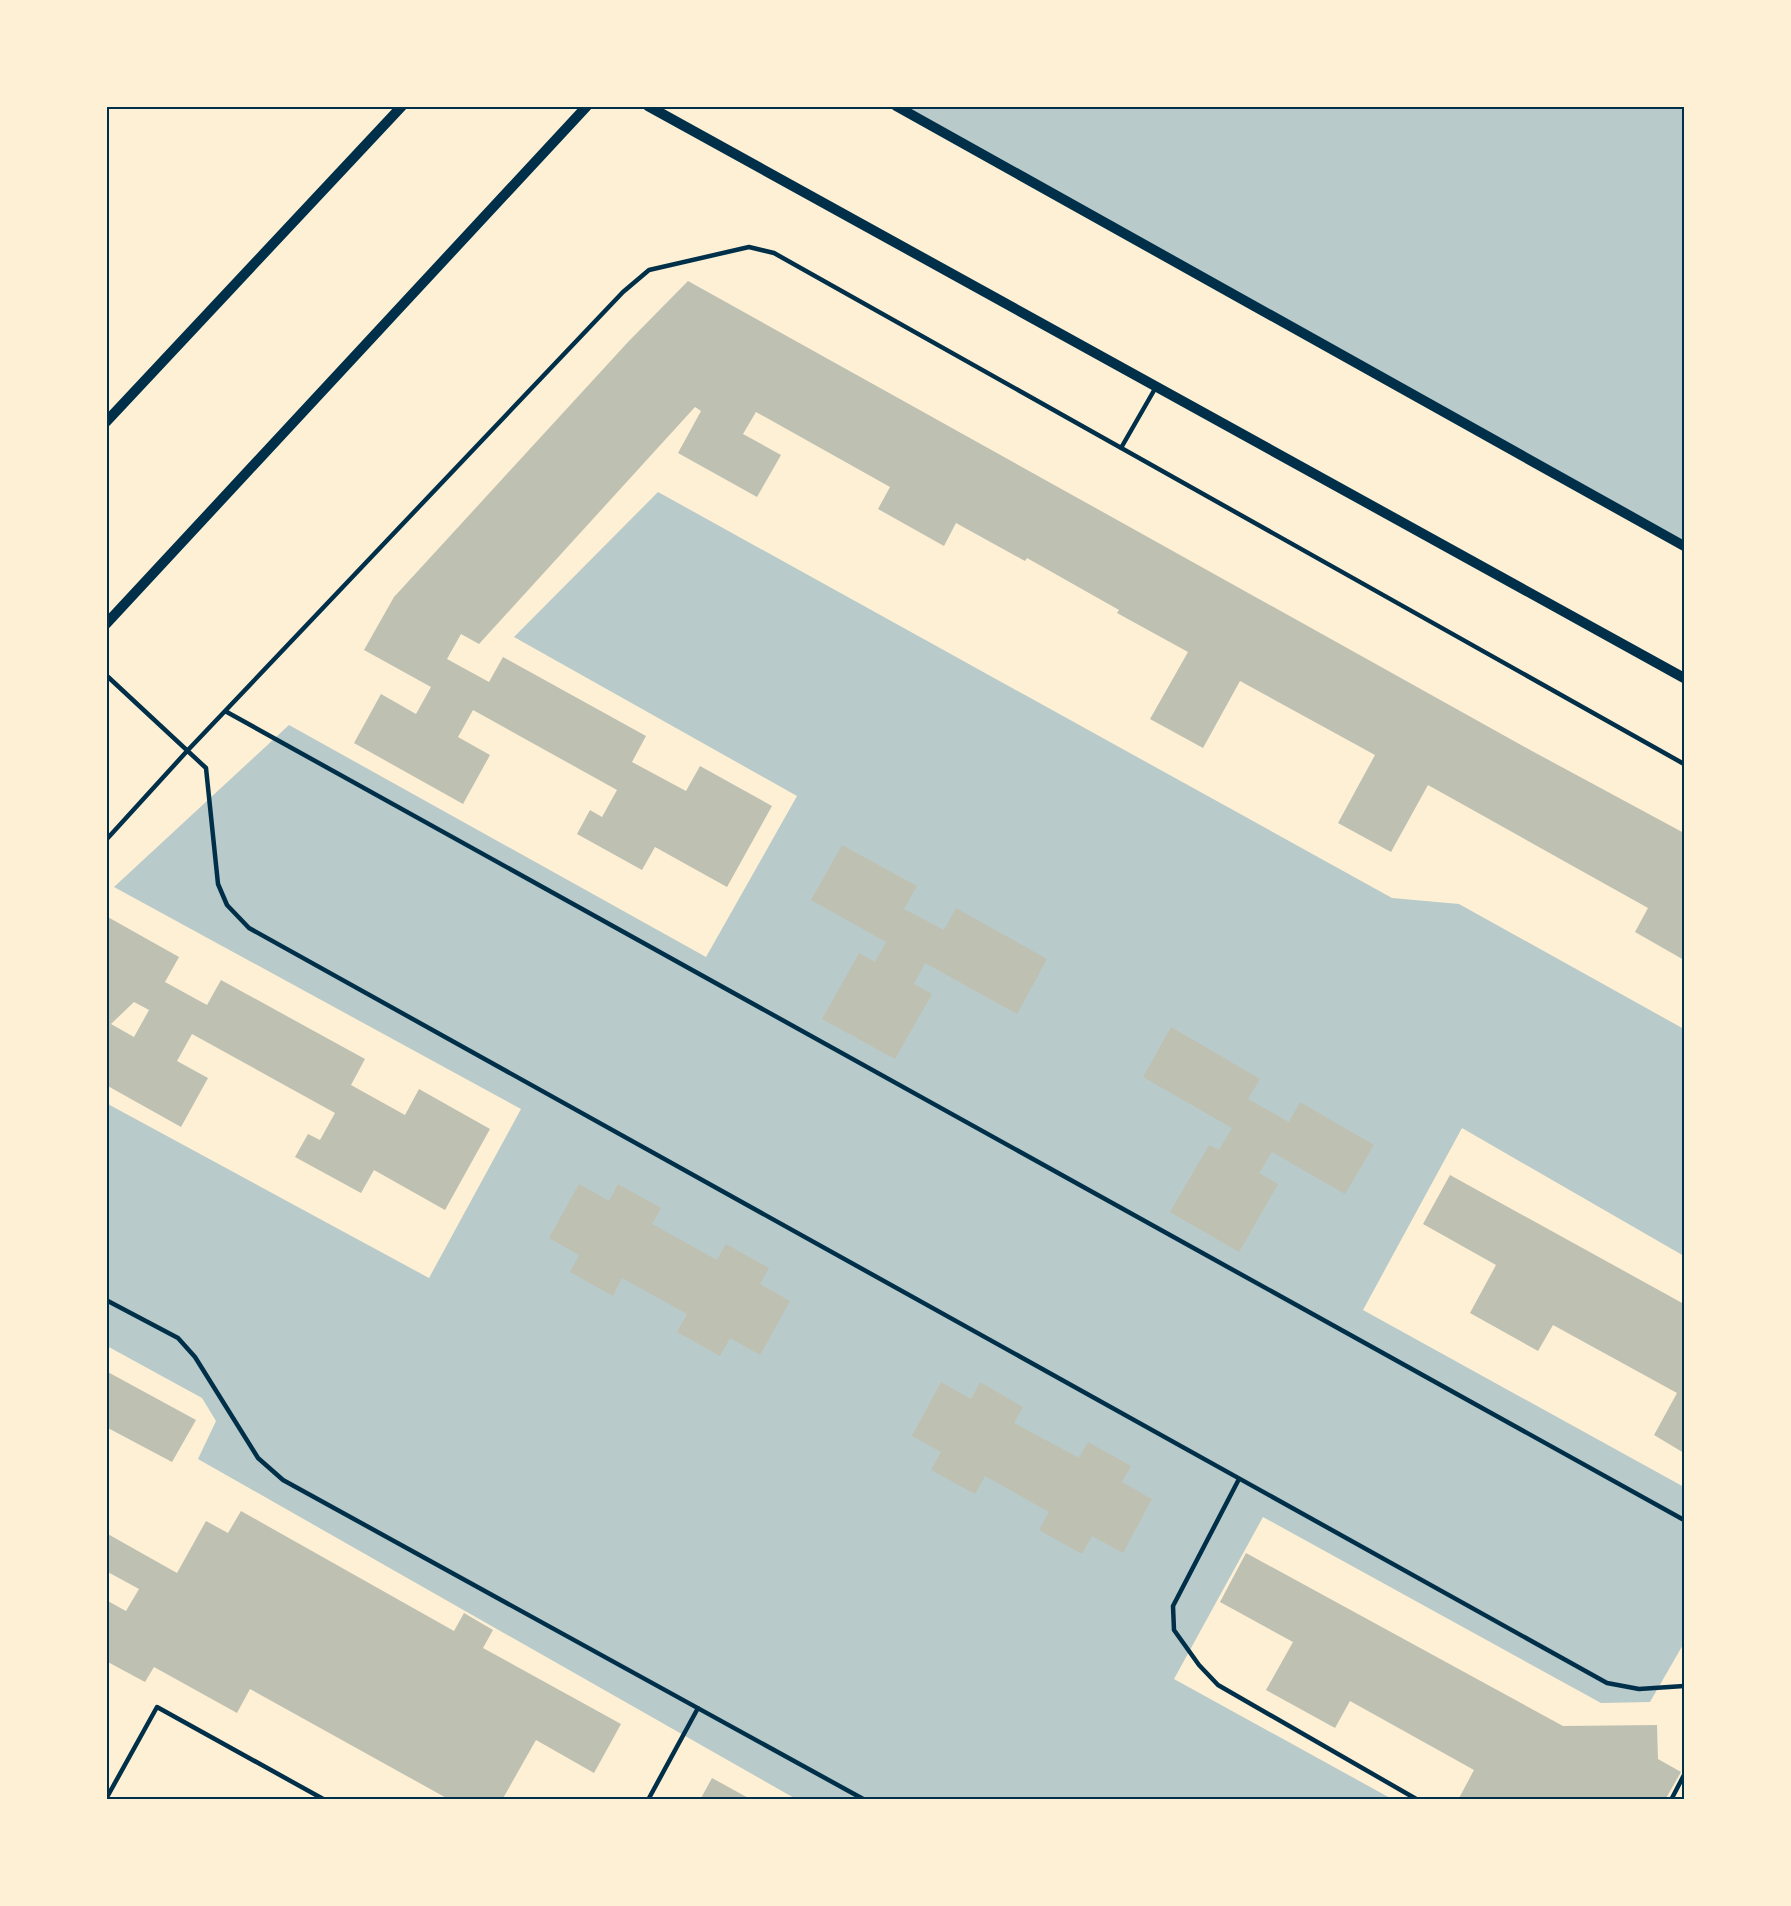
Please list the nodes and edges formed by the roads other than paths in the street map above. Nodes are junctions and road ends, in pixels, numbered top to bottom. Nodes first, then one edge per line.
1 (402, 106) edge
2 (587, 106) edge
3 (648, 106) edge
4 (896, 106) edge
5 (1156, 387) junction
6 (106, 422) edge
7 (1121, 448) junction
8 (1684, 546) edge
9 (106, 624) edge
10 (106, 675) edge
11 (1684, 678) edge
12 (225, 711) junction
13 (188, 750) junction
14 (1684, 764) edge
15 (106, 840) edge
16 (106, 1300) edge
17 (1239, 1479) junction
18 (1684, 1520) edge
19 (1684, 1686) edge
20 (698, 1708) junction
21 (1684, 1775) edge
22 (108, 1791) edge
23 (106, 1799) edge
24 (325, 1800) edge
25 (648, 1800) edge
26 (865, 1800) edge
27 (1418, 1800) edge
28 (1671, 1800) edge

1 - 6 street
2 - 9 street
3 - 5 street
4 - 8 street
5 - 7 lane
5 - 11 street
7 - 12 lane
7 - 14 lane
10 - 13 lane
12 - 13 lane
12 - 18 lane
13 - 15 lane
13 - 17 lane
16 - 20 lane
17 - 19 lane
17 - 27 lane
20 - 25 lane
20 - 26 lane
21 - 28 lane
22 - 23 lane
22 - 24 lane

